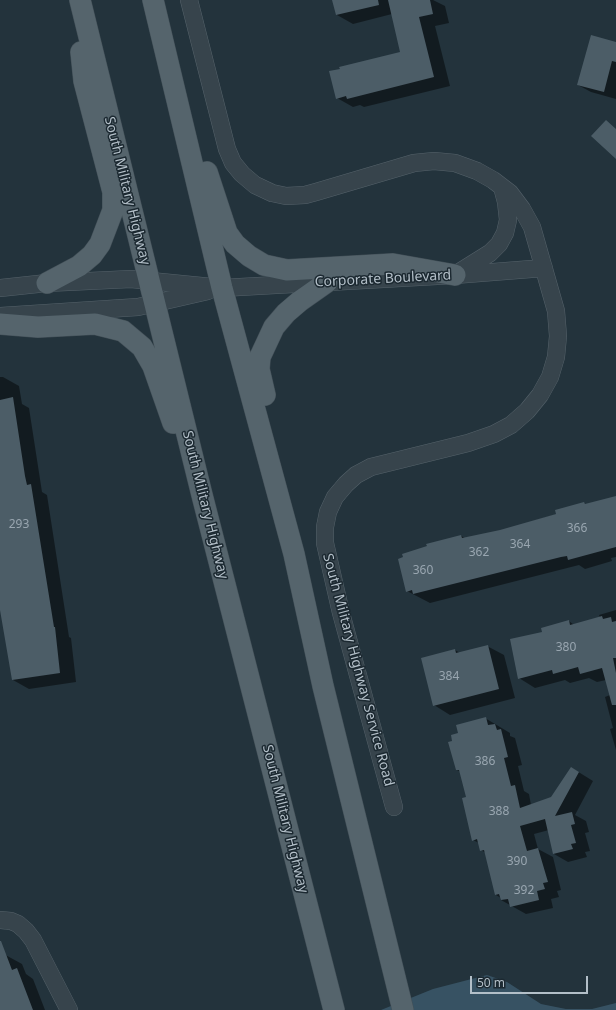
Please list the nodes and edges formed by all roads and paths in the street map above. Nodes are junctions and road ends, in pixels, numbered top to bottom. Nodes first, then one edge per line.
1 (75, 0) edge
2 (80, 0) edge
3 (153, 0) edge
4 (189, 0) edge
5 (175, 90) junction
6 (502, 187) junction
7 (544, 268) junction
8 (455, 275) junction
9 (150, 281) junction
10 (327, 282) junction
11 (47, 283) junction
12 (0, 288) edge
13 (222, 288) junction
14 (155, 303) junction
15 (0, 316) edge
16 (0, 324) edge
17 (202, 495) junction
18 (294, 554) junction
19 (394, 807) dead end
20 (0, 920) edge
21 (69, 1010) edge
22 (334, 1010) edge
23 (403, 1010) edge

1 - 11 main road
2 - 9 main road, South Military Highway
3 - 5 main road
4 - 6 street, South Military Highway Service Road
5 - 8 main road
5 - 13 main road
6 - 7 street, South Military Highway Service Road
6 - 8 street
7 - 8 street, Corporate Boulevard
7 - 19 street, South Military Highway Service Road
8 - 10 street, Corporate Boulevard
9 - 11 street, Corporate Boulevard
9 - 13 street, Corporate Boulevard
9 - 14 main road, South Military Highway
10 - 13 street, Corporate Boulevard
10 - 18 main road
11 - 12 street, Corporate Boulevard
13 - 14 street, Corporate Boulevard
13 - 18 main road
14 - 15 street, Corporate Boulevard
14 - 17 main road, South Military Highway
16 - 17 main road
17 - 22 main road, South Military Highway
18 - 23 main road
20 - 21 street

